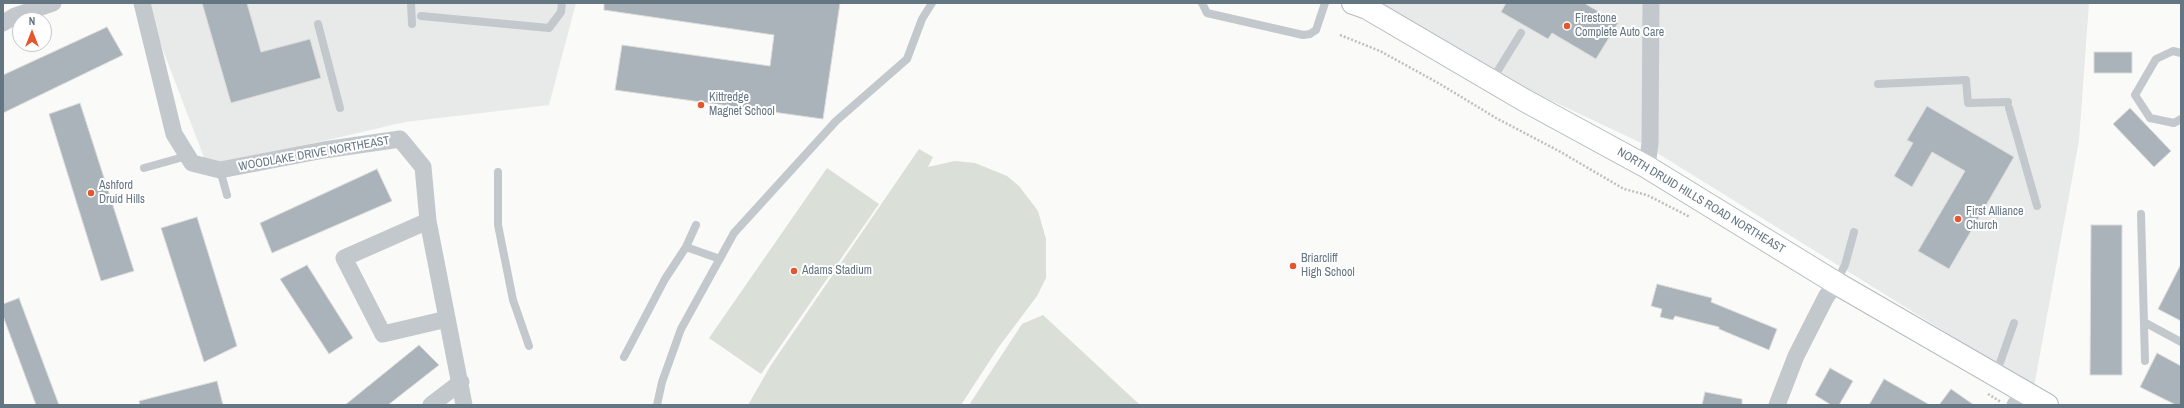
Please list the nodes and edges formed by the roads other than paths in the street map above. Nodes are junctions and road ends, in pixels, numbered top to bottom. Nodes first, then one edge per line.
1 (53, 3) edge
2 (142, 3) edge
3 (411, 3) edge
4 (562, 3) edge
5 (932, 3) edge
6 (1202, 3) edge
7 (1325, 3) edge
8 (1352, 3) edge
9 (1651, 3) edge
10 (421, 16) dead end
11 (3, 23) edge
12 (318, 24) dead end
13 (412, 24) dead end
14 (1521, 33) dead end
15 (2181, 53) edge
16 (1492, 80) junction
17 (1878, 84) dead end
18 (340, 108) dead end
19 (2181, 119) edge
20 (187, 156) junction
21 (1647, 167) junction
22 (144, 168) dead end
23 (220, 170) junction
24 (498, 172) dead end
25 (228, 195) dead end
26 (2037, 206) dead end
27 (2141, 214) dead end
28 (428, 221) junction
29 (696, 225) dead end
30 (1854, 232) dead end
31 (686, 247) junction
32 (720, 259) junction
33 (1836, 282) junction
34 (447, 320) junction
35 (2144, 322) junction
36 (2014, 323) dead end
37 (2181, 342) edge
38 (529, 346) dead end
39 (624, 358) dead end
40 (2145, 361) dead end
41 (461, 382) junction
42 (1990, 383) junction
43 (2020, 398) edge
44 (431, 405) edge
45 (464, 405) edge
46 (657, 405) edge
47 (1777, 405) edge
48 (2047, 405) edge

1 - 11 street
2 - 20 street, WOODLAKE DRIVE NORTHEAST
3 - 13 lane
4 - 10 lane
5 - 32 lane
6 - 7 lane
8 - 16 main road, NORTH DRUID HILLS ROAD NORTHEAST
9 - 21 street
12 - 18 lane
14 - 16 lane
15 - 19 lane
16 - 21 main road, NORTH DRUID HILLS ROAD NORTHEAST
17 - 26 lane
20 - 22 lane
20 - 23 street, WOODLAKE DRIVE NORTHEAST
21 - 33 main road, NORTH DRUID HILLS ROAD NORTHEAST
23 - 25 lane
23 - 28 street, WOODLAKE DRIVE NORTHEAST
24 - 38 lane
27 - 35 lane
28 - 34 street, WOODLAKE DRIVE NORTHEAST
28 - 34 street
29 - 31 lane
30 - 33 lane
31 - 32 lane
31 - 39 lane
32 - 46 lane
33 - 42 main road, NORTH DRUID HILLS ROAD NORTHEAST
33 - 47 street
34 - 41 street, WOODLAKE DRIVE NORTHEAST
35 - 37 lane
35 - 40 lane
36 - 42 lane
41 - 44 street
41 - 45 street, WOODLAKE DRIVE NORTHEAST
42 - 43 main road, NORTH DRUID HILLS ROAD NORTHEAST
43 - 48 main road, NORTH DRUID HILLS ROAD NORTHEAST

